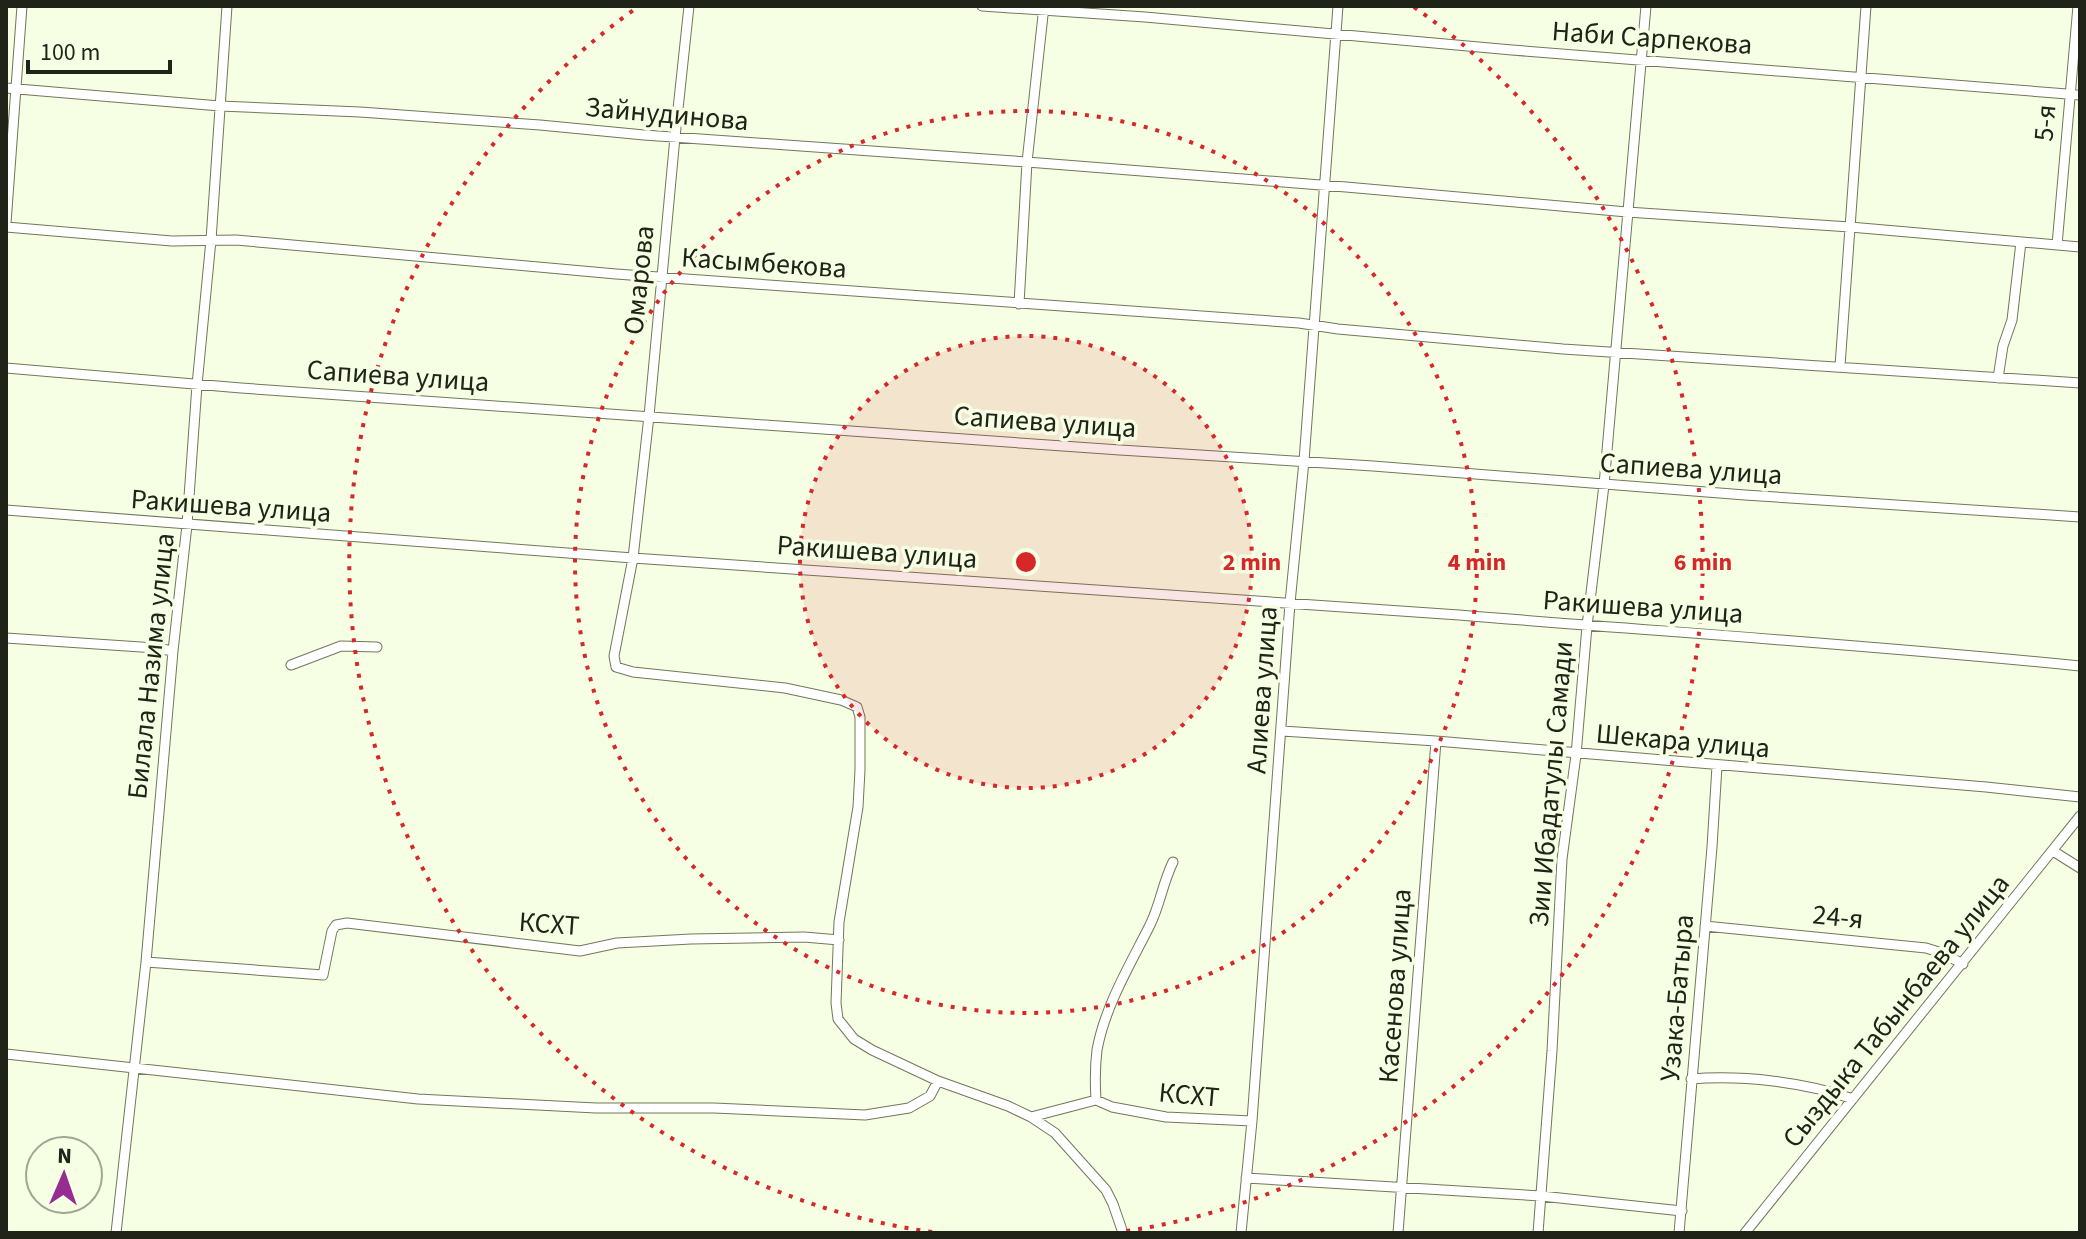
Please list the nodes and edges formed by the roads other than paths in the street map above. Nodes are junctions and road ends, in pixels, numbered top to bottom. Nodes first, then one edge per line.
1 (22, 6) edge
2 (227, 6) edge
3 (689, 6) edge
4 (982, 6) edge
5 (1338, 6) edge
6 (1646, 6) edge
7 (1866, 6) edge
8 (2078, 6) edge
9 (1044, 8) edge
10 (1336, 34) junction
11 (1641, 59) junction
12 (1862, 77) junction
13 (11, 89) edge
14 (2075, 94) edge
15 (220, 106) junction
16 (675, 137) junction
17 (1027, 162) junction
18 (1325, 186) junction
19 (1627, 212) junction
20 (6, 225) edge
21 (1850, 227) junction
22 (211, 240) junction
23 (2021, 242) junction
24 (2057, 245) junction
25 (2080, 247) edge
26 (662, 277) junction
27 (1019, 304) junction
28 (1314, 326) junction
29 (1616, 351) junction
30 (1840, 366) junction
31 (6, 368) edge
32 (1998, 378) junction
33 (2080, 383) edge
34 (197, 385) junction
35 (649, 416) junction
36 (1304, 461) junction
37 (1604, 485) junction
38 (6, 510) edge
39 (2080, 517) edge
40 (187, 525) junction
41 (633, 558) junction
42 (1290, 603) junction
43 (1587, 626) junction
44 (6, 638) edge
45 (377, 647) dead end
46 (173, 651) junction
47 (291, 665) dead end
48 (2080, 666) edge
49 (1282, 731) junction
50 (1436, 741) junction
51 (1576, 755) junction
52 (1717, 766) junction
53 (2080, 797) edge
54 (2080, 816) edge
55 (2053, 851) junction
56 (1173, 862) dead end
57 (2080, 868) edge
58 (1705, 926) junction
59 (839, 940) junction
60 (146, 962) junction
61 (1963, 964) junction
62 (6, 1054) edge
63 (135, 1067) junction
64 (1691, 1079) junction
65 (938, 1081) junction
66 (1853, 1099) junction
67 (1096, 1100) junction
68 (1031, 1117) junction
69 (1252, 1121) junction
70 (1246, 1178) junction
71 (1401, 1188) junction
72 (1541, 1196) junction
73 (1682, 1211) junction
74 (116, 1233) edge
75 (1123, 1233) edge
76 (1241, 1233) edge
77 (1398, 1233) edge
78 (1538, 1233) edge
79 (1679, 1233) edge
80 (1745, 1233) edge

1 - 13 street
2 - 15 street, Билала Назима улица
3 - 16 street, Омарова
4 - 9 street, Наби Сарпекова
5 - 10 street, Алиева улица
6 - 11 street, Зии Ибадатулы Самади
7 - 12 street
8 - 14 street, 5-я
9 - 10 street, Наби Сарпекова
9 - 17 street
10 - 11 street, Наби Сарпекова
10 - 18 street, Алиева улица
11 - 12 street, Наби Сарпекова
11 - 19 street, Зии Ибадатулы Самади
12 - 14 street, Наби Сарпекова
12 - 21 street
13 - 15 street, Зайнудинова
13 - 20 street
14 - 24 street, 5-я
15 - 16 street, Зайнудинова
15 - 22 street, Билала Назима улица
16 - 17 street, Зайнудинова
16 - 26 street, Омарова
17 - 18 street, Зайнудинова
17 - 27 street
18 - 19 street, Зайнудинова
18 - 28 street, Алиева улица
19 - 21 street, Зайнудинова
19 - 29 street, Зии Ибадатулы Самади
20 - 22 street, Касымбекова
21 - 23 street, Зайнудинова
21 - 30 street
22 - 26 street, Касымбекова
22 - 34 street, Билала Назима улица
23 - 24 street, Зайнудинова
23 - 32 street
24 - 25 street, Зайнудинова
26 - 27 street, Касымбекова
26 - 35 street, Омарова
27 - 28 street, Касымбекова
28 - 29 street, Касымбекова
28 - 36 street, Алиева улица
29 - 30 street, Касымбекова
29 - 37 street, Зии Ибадатулы Самади
30 - 32 street, Касымбекова
31 - 34 street, Сапиева улица
32 - 33 street, Касымбекова
34 - 35 street, Сапиева улица
34 - 40 street, Билала Назима улица
35 - 36 street, Сапиева улица
35 - 41 street, Омарова
36 - 37 street, Сапиева улица
36 - 42 street, Алиева улица
37 - 39 street, Сапиева улица
37 - 43 street, Зии Ибадатулы Самади
38 - 40 street, Ракишева улица
40 - 41 street, Ракишева улица
40 - 46 street, Билала Назима улица
41 - 42 street, Ракишева улица
41 - 59 street, Омарова
42 - 43 street, Ракишева улица
42 - 49 street, Алиева улица
43 - 48 street, Ракишева улица
43 - 51 street, Зии Ибадатулы Самади
44 - 46 street
45 - 47 street
46 - 60 street, Билала Назима улица
49 - 50 street, Шекара улица
49 - 69 street, Алиева улица
50 - 51 street, Шекара улица
50 - 71 street, Касенова улица
51 - 52 street, Шекара улица
51 - 72 street, Зии Ибадатулы Самади
52 - 53 street, Шекара улица
52 - 58 street, Узака-Батыра
54 - 55 street, Сыздыка Табынбаева улица
55 - 57 street
55 - 61 street, Сыздыка Табынбаева улица
56 - 67 street
58 - 61 street, 24-я
58 - 64 street, Узака-Батыра
59 - 60 street, КСХТ
59 - 65 street
60 - 63 street, Билала Назима улица
61 - 66 street, Сыздыка Табынбаева улица
62 - 63 street
63 - 65 street
63 - 74 street, Билала Назима улица
64 - 66 street
64 - 73 street, Узака-Батыра
65 - 68 street
66 - 80 street, Сыздыка Табынбаева улица
67 - 68 street
67 - 69 street, КСХТ
68 - 75 street
69 - 70 street, Алиева улица
70 - 71 street
70 - 76 street, Алиева улица
71 - 72 street
71 - 77 street, Касенова улица
72 - 73 street
72 - 78 street, Зии Ибадатулы Самади
73 - 79 street, Узака-Батыра

